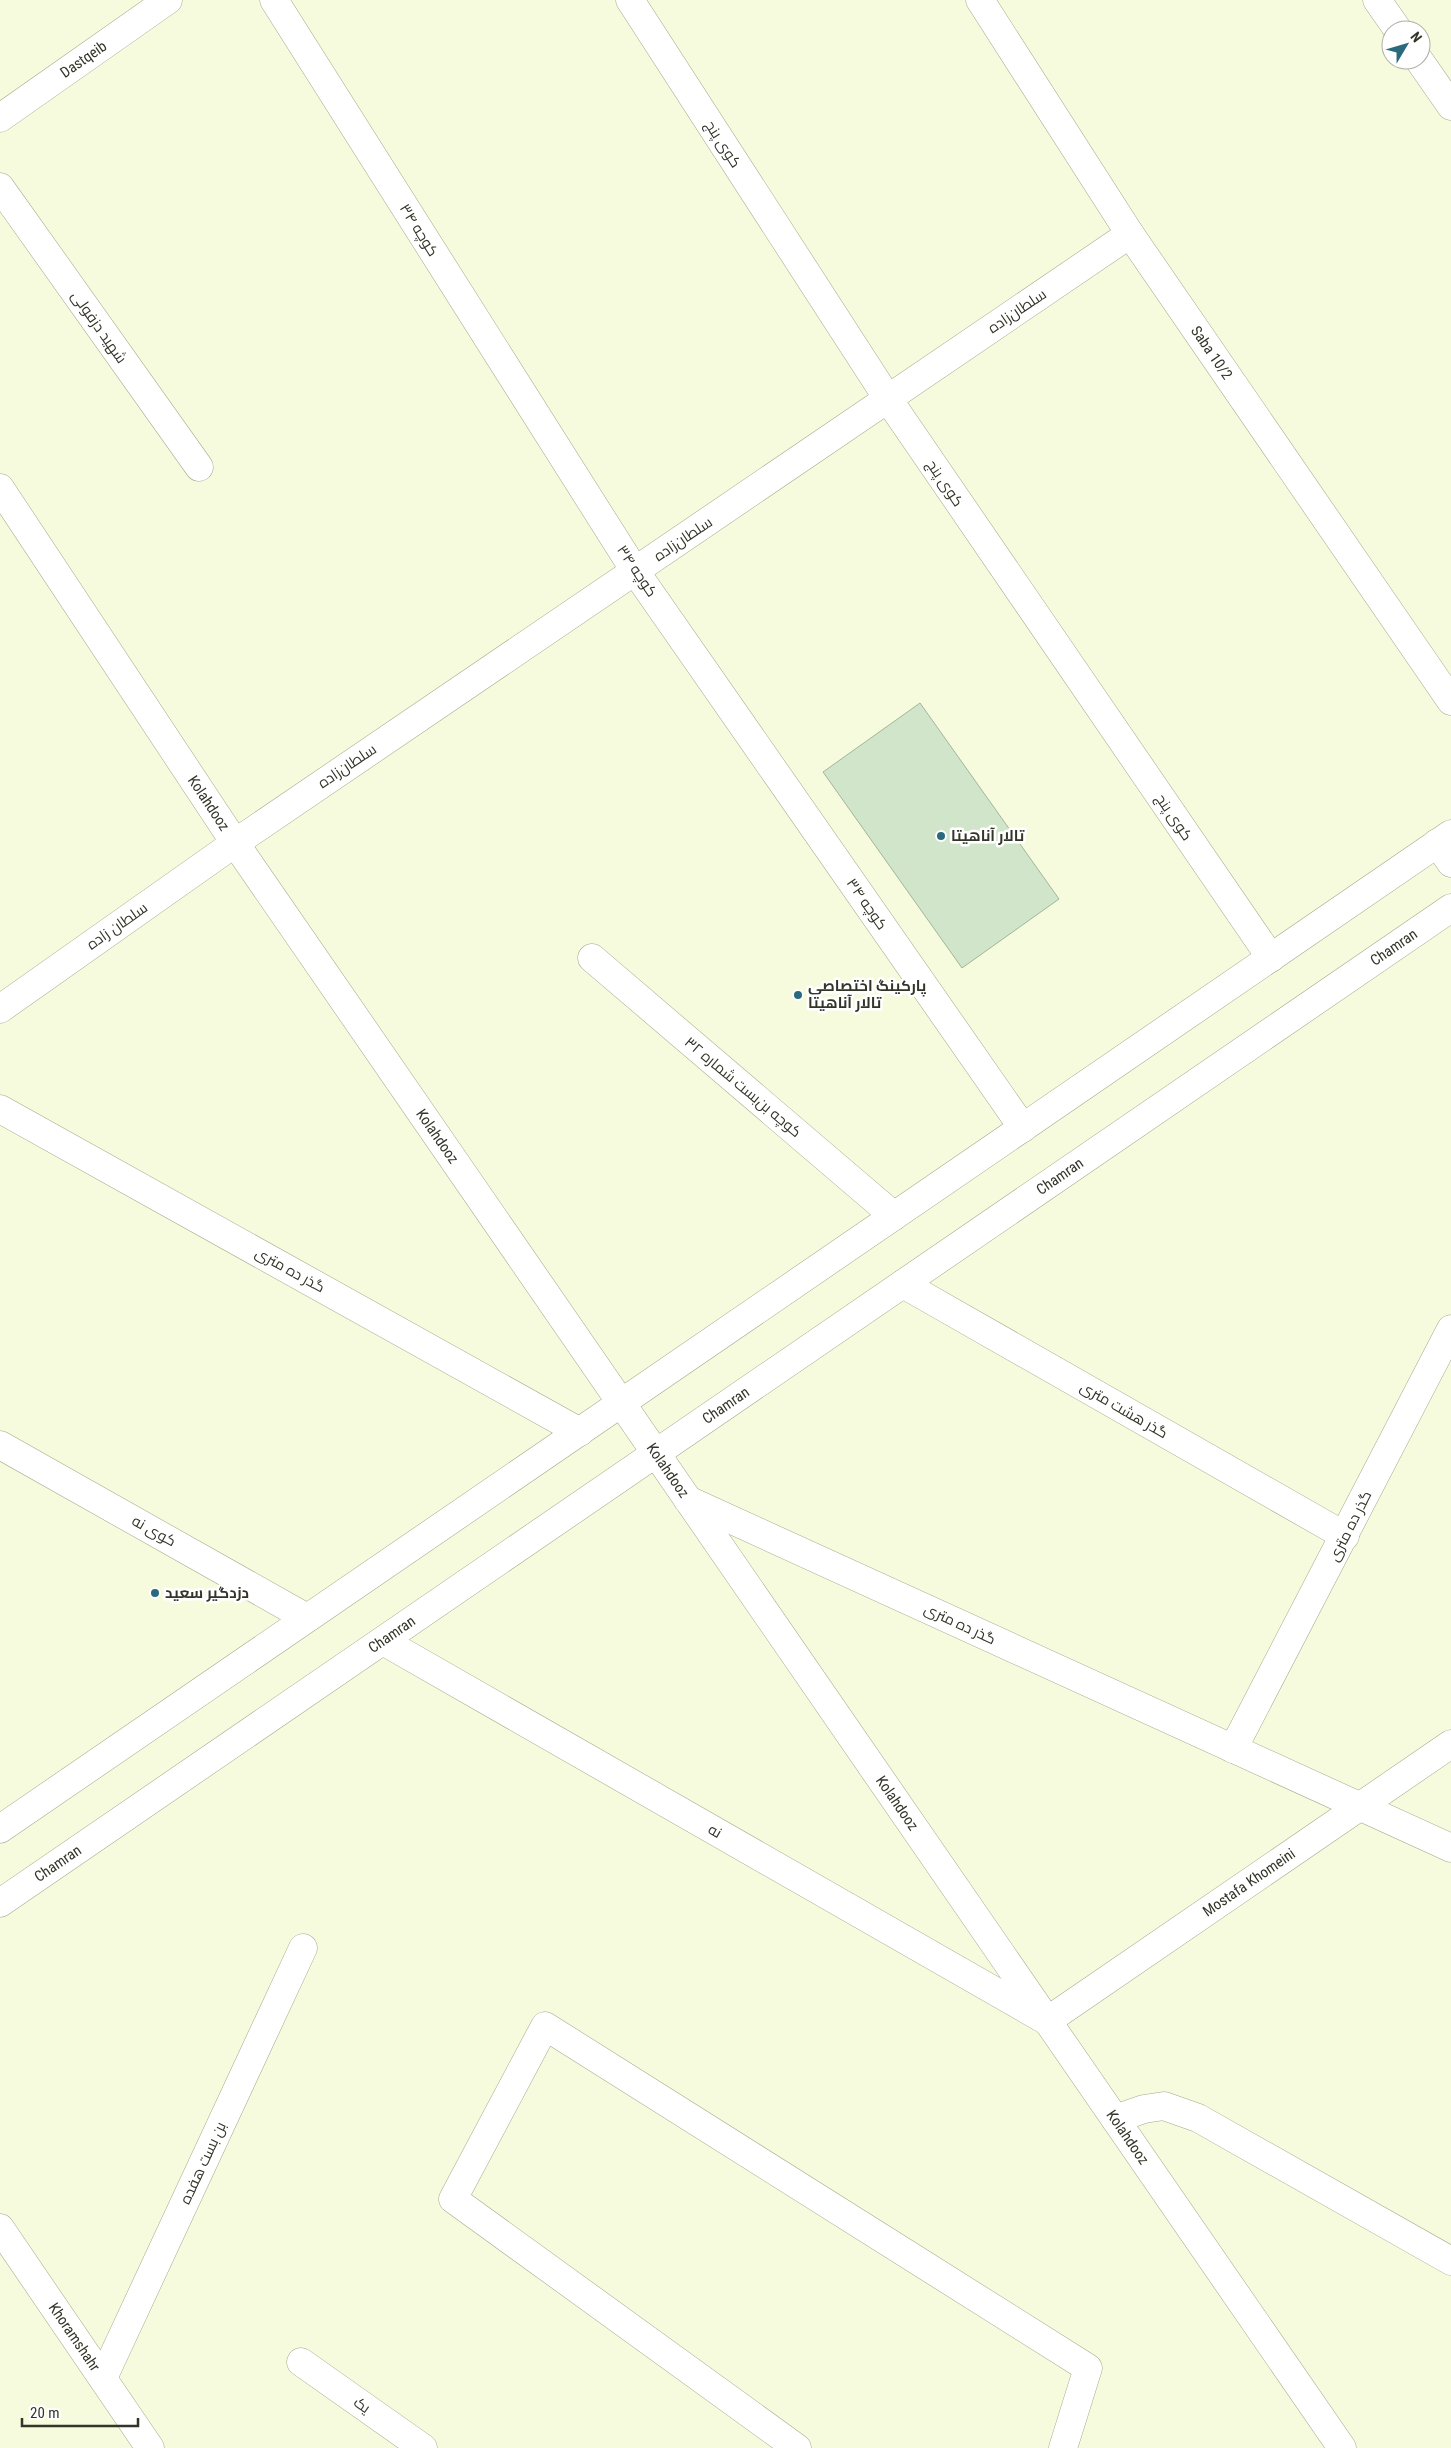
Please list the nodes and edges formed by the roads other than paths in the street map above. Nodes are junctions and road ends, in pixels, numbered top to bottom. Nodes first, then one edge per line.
1 (168, 0) edge
2 (274, 0) edge
3 (630, 0) edge
4 (980, 0) edge
5 (1376, 0) edge
6 (1391, 20) edge
7 (1426, 70) edge
8 (1451, 106) edge
9 (0, 118) edge
10 (0, 187) edge
11 (1130, 234) junction
12 (888, 399) junction
13 (199, 467) dead end
14 (0, 488) edge
15 (635, 570) junction
16 (1451, 701) edge
17 (235, 843) junction
18 (1446, 846) edge
19 (1451, 908) edge
20 (592, 958) dead end
21 (1271, 958) junction
22 (0, 1009) edge
23 (0, 1109) edge
24 (1022, 1128) junction
25 (894, 1216) junction
26 (902, 1284) junction
27 (1451, 1329) edge
28 (1442, 1367) edge
29 (621, 1403) junction
30 (580, 1432) junction
31 (0, 1445) edge
32 (656, 1453) junction
33 (687, 1500) junction
34 (1345, 1536) junction
35 (307, 1618) junction
36 (383, 1641) junction
37 (1451, 1744) edge
38 (1233, 1749) junction
39 (1360, 1807) junction
40 (0, 1829) edge
41 (1451, 1848) edge
42 (0, 1903) edge
43 (303, 1948) dead end
44 (1047, 2021) junction
45 (1115, 2119) junction
46 (0, 2228) edge
47 (1451, 2261) edge
48 (301, 2362) dead end
49 (102, 2378) junction
50 (150, 2448) edge
51 (423, 2448) edge
52 (797, 2448) edge
53 (1063, 2448) edge
54 (1342, 2448) edge

1 - 9 street, Dastqeib
2 - 15 street, کوچه ۳۴
3 - 12 street, کوی پنج
4 - 11 street, Saba 10/2
5 - 6 street
7 - 8 street
10 - 13 street, شهید دزفولی
11 - 12 street, سلطان‌زاده
11 - 16 street, Saba 10/2
12 - 15 street, سلطان‌زاده
12 - 21 street, کوی پنج
14 - 17 street, Kolahdooz
15 - 17 street, سلطان‌زاده
15 - 24 street, کوچه ۳۴
17 - 22 street, سلطان زاده
17 - 29 street, Kolahdooz
18 - 21 street
19 - 26 street, Chamran
20 - 25 street, کوچه بن‌بست شماره ۳۲
21 - 24 street
23 - 30 street, گذر ده متری
24 - 25 street
25 - 29 street
26 - 32 street, Chamran
26 - 34 street, گذر هشت متری
27 - 28 street, گذر ده متری
28 - 34 street, گذر ده متری
29 - 30 street
29 - 32 street, Kolahdooz
30 - 35 street
31 - 35 street, کوی نه
32 - 33 street, Kolahdooz
32 - 36 street, Chamran
33 - 38 street, گذر ده متری
33 - 44 street, Kolahdooz
34 - 38 street, گذر ده متری
35 - 40 street
36 - 42 street, Chamran
36 - 44 street, نه
37 - 39 street, Mostafa Khomeini
38 - 39 street, گذر ده متری
39 - 41 street, گذر ده متری
39 - 44 street, Mostafa Khomeini
43 - 49 street, بن بست هفده
44 - 45 street, Kolahdooz
45 - 47 street
45 - 54 street, Kolahdooz
46 - 49 street, Khoramshahr
48 - 51 street, یک
49 - 50 street, Khoramshahr
52 - 53 street

